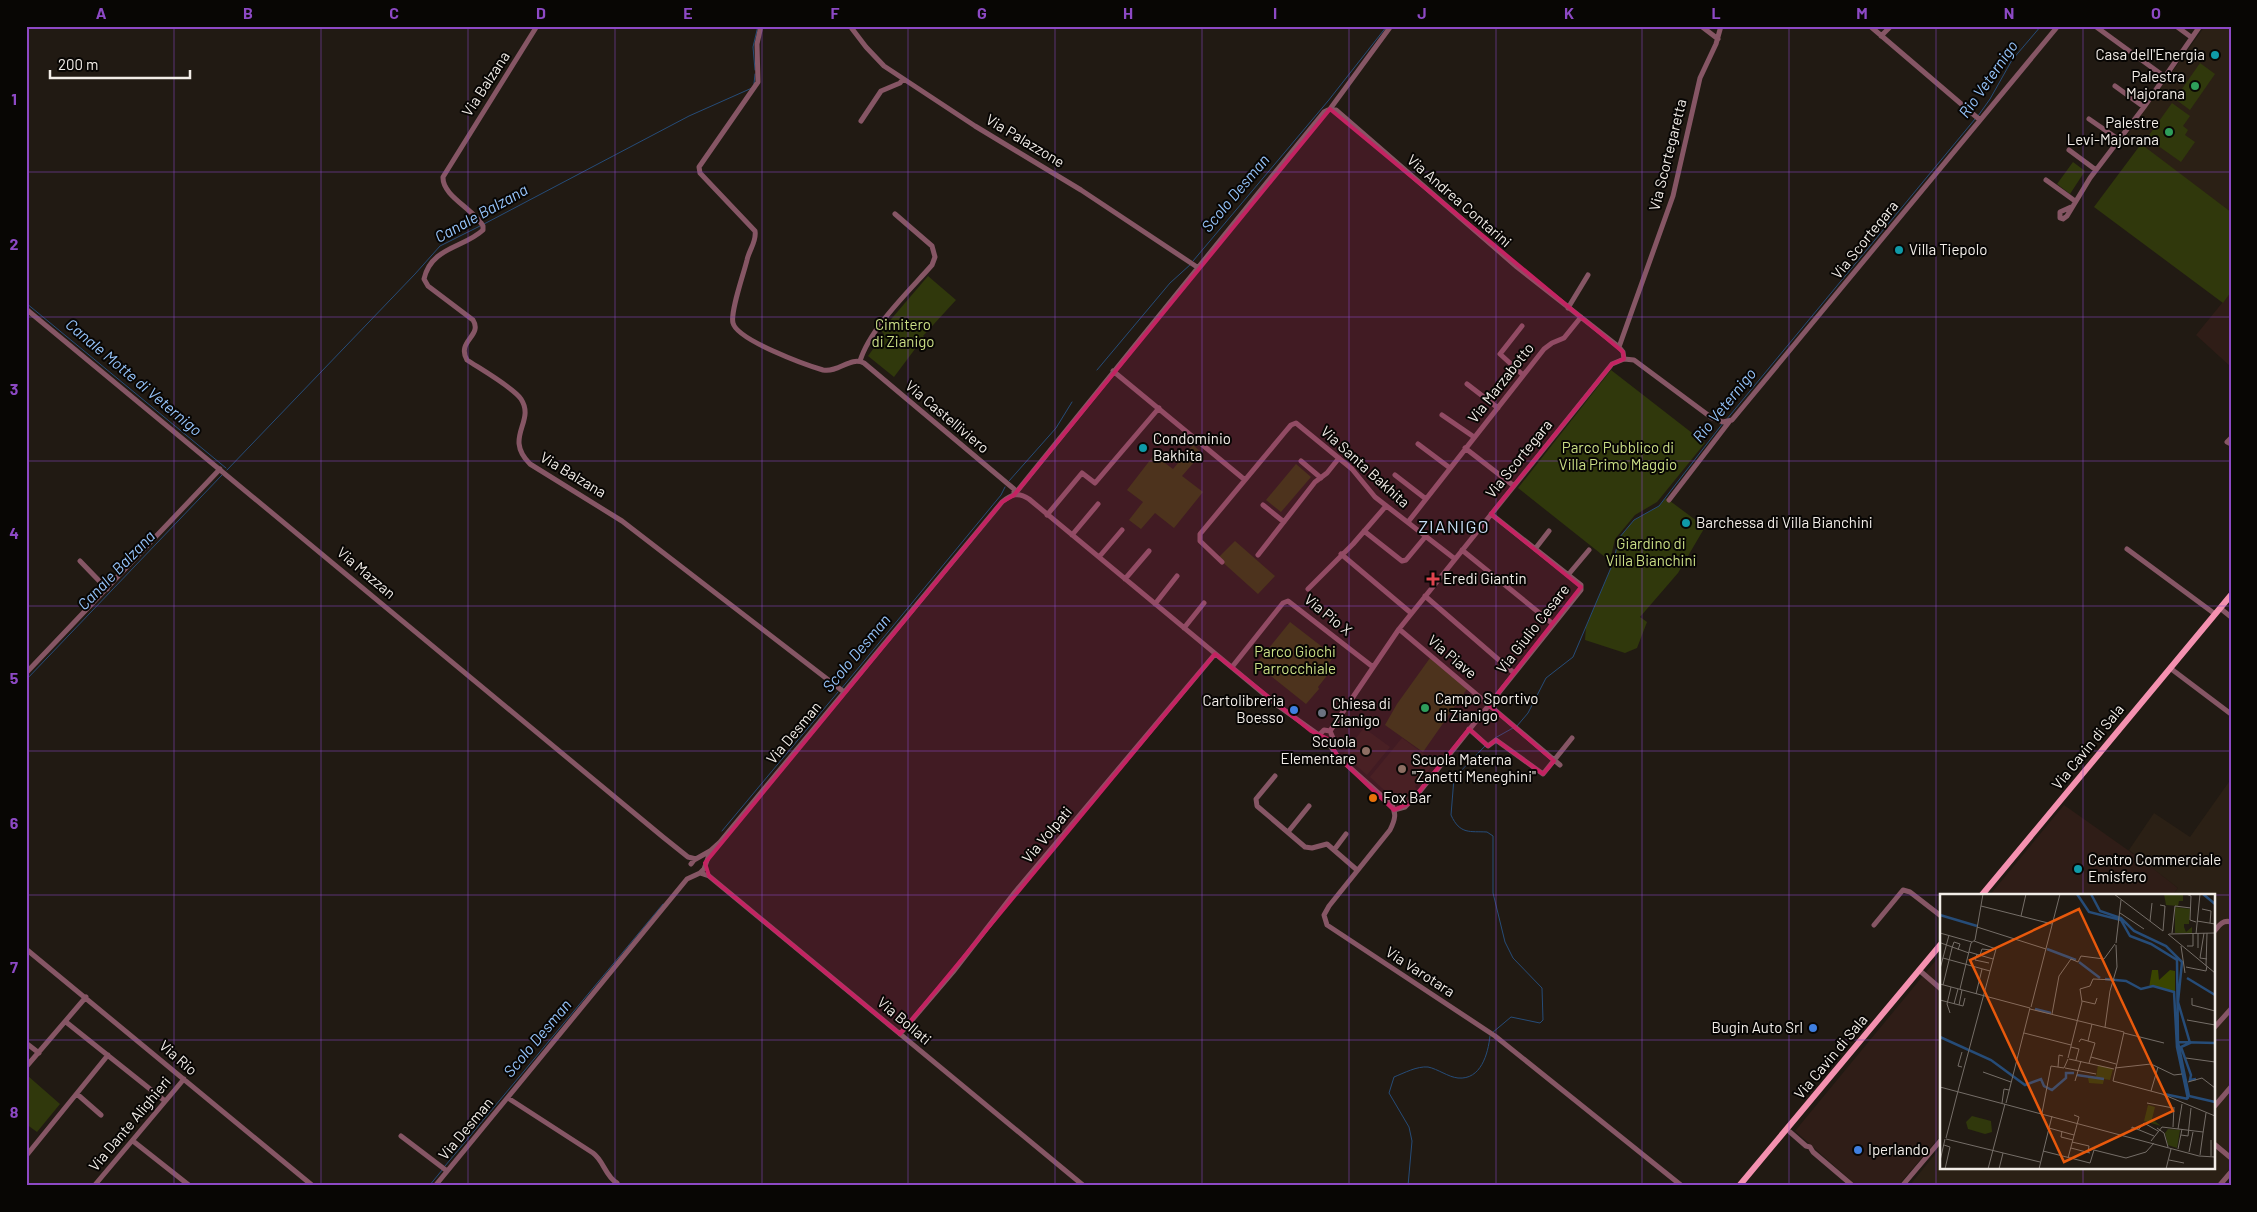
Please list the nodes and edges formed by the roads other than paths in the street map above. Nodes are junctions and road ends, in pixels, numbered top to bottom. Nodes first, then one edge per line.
1 (537, 26) edge
2 (762, 26) edge
3 (850, 26) edge
4 (1391, 26) edge
5 (1701, 26) edge
6 (1721, 26) edge
7 (1870, 26) edge
8 (1891, 26) edge
9 (2058, 26) edge
10 (2095, 26) edge
11 (2176, 26) edge
12 (2200, 26) edge
13 (1881, 36) junction
14 (2192, 37) junction
15 (1718, 39) junction
16 (2165, 77) junction
17 (903, 79) junction
18 (2115, 86) dead end
19 (2144, 107) junction
20 (1330, 109) junction
21 (2089, 119) dead end
22 (1980, 120) junction
23 (861, 121) dead end
24 (2118, 139) junction
25 (2069, 150) dead end
26 (2096, 170) junction
27 (2046, 180) dead end
28 (2075, 202) junction
29 (2071, 207) dead end
30 (894, 214) dead end
31 (1196, 266) junction
32 (1588, 275) dead end
33 (1568, 308) junction
34 (26, 309) edge
35 (1581, 317) junction
36 (1522, 326) dead end
37 (1619, 347) junction
38 (1624, 359) junction
39 (860, 361) junction
40 (1113, 371) junction
41 (1523, 375) junction
42 (1467, 384) dead end
43 (1159, 408) junction
44 (1498, 408) junction
45 (1442, 415) dead end
46 (1725, 422) junction
47 (1474, 438) junction
48 (2231, 438) edge
49 (1418, 444) dead end
50 (2231, 444) edge
51 (1466, 448) junction
52 (1339, 458) junction
53 (1301, 461) dead end
54 (1450, 468) junction
55 (220, 469) junction
56 (1395, 475) dead end
57 (1321, 478) junction
58 (1245, 480) junction
59 (1514, 486) junction
60 (1014, 495) junction
61 (1426, 499) junction
62 (1669, 500) dead end
63 (1098, 504) dead end
64 (1263, 505) dead end
65 (1386, 506) junction
66 (1491, 514) junction
67 (1047, 515) junction
68 (1284, 522) junction
69 (1408, 522) junction
70 (1122, 530) dead end
71 (1364, 531) junction
72 (1549, 531) dead end
73 (1072, 535) junction
74 (1426, 536) junction
75 (1535, 549) junction
76 (2127, 549) dead end
77 (1462, 550) junction
78 (1589, 550) dead end
79 (1149, 551) dead end
80 (1341, 554) junction
81 (1258, 555) dead end
82 (1099, 557) junction
83 (1455, 559) junction
84 (80, 562) dead end
85 (1222, 562) dead end
86 (1568, 575) junction
87 (1177, 576) dead end
88 (1125, 579) junction
89 (1308, 588) dead end
90 (107, 589) junction
91 (2231, 595) edge
92 (1425, 596) junction
93 (1204, 603) dead end
94 (1155, 604) junction
95 (2220, 608) junction
96 (1412, 613) junction
97 (2215, 614) junction
98 (2231, 617) edge
99 (1553, 624) junction
100 (1184, 628) junction
101 (1399, 629) junction
102 (1215, 654) junction
103 (1232, 667) junction
104 (1373, 667) junction
105 (2170, 668) junction
106 (26, 673) edge
107 (1514, 673) junction
108 (842, 689) junction
109 (1489, 705) junction
110 (2230, 713) edge
111 (1469, 729) junction
112 (1330, 731) junction
113 (1319, 735) junction
114 (1572, 738) dead end
115 (1329, 744) junction
116 (1554, 761) junction
117 (1560, 765) dead end
118 (1275, 776) dead end
119 (1309, 806) dead end
120 (1394, 810) junction
121 (1288, 832) junction
122 (1346, 834) dead end
123 (1334, 850) junction
124 (710, 851) junction
125 (688, 857) junction
126 (697, 859) junction
127 (705, 864) junction
128 (691, 866) junction
129 (1358, 870) junction
130 (699, 873) junction
131 (709, 876) junction
132 (687, 879) junction
133 (1983, 894) edge
134 (1940, 915) edge
135 (2231, 922) edge
136 (1874, 925) dead end
137 (2214, 931) edge
138 (1940, 945) edge
139 (26, 949) edge
140 (1919, 970) junction
141 (1940, 988) edge
142 (86, 997) junction
143 (2231, 1008) edge
144 (66, 1022) junction
145 (2214, 1028) edge
146 (898, 1032) junction
147 (26, 1043) edge
148 (39, 1052) junction
149 (108, 1055) junction
150 (26, 1067) edge
151 (184, 1080) junction
152 (2231, 1087) edge
153 (77, 1094) junction
154 (508, 1098) junction
155 (165, 1101) junction
156 (2214, 1107) edge
157 (101, 1114) dead end
158 (1790, 1132) dead end
159 (401, 1136) dead end
160 (133, 1141) junction
161 (1940, 1141) edge
162 (2214, 1144) edge
163 (26, 1156) edge
164 (2231, 1158) edge
165 (445, 1169) junction
166 (2231, 1172) edge
167 (617, 1183) dead end
168 (94, 1186) edge
169 (190, 1186) edge
170 (313, 1186) edge
171 (435, 1186) edge
172 (1084, 1186) edge
173 (1682, 1186) edge
174 (1739, 1186) edge
175 (1853, 1186) edge
176 (1902, 1186) edge
177 (2219, 1186) edge

1 - 108 street, Via Balzana
2 - 39 street
3 - 17 street, Via Palazzone
4 - 20 street
5 - 15 street
6 - 15 street, Via Scortegaretta
7 - 13 street
8 - 13 street
9 - 22 street, Via Scortegara
10 - 16 street
11 - 14 street
12 - 14 street
13 - 22 street
14 - 16 street
15 - 37 street, Via Scortegaretta
16 - 19 street
17 - 23 street
17 - 31 street, Via Palazzone
18 - 19 street
19 - 24 street
20 - 31 street, Via Desman
20 - 33 street, Via Andrea Contarini
21 - 24 street
22 - 46 street, Via Scortegara
24 - 26 street
25 - 26 street
26 - 28 street
27 - 28 street
28 - 29 street
30 - 39 street
31 - 40 street, Via Desman
32 - 33 street
33 - 35 street, Via Andrea Contarini
34 - 55 street, Via Mazzan
35 - 37 street, Via Andrea Contarini
35 - 41 street, Via Marzabotto
36 - 41 street
37 - 38 street, Via Andrea Contarini
38 - 46 street
38 - 59 street, Via Scortegara
39 - 60 street, Via Castelliviero
40 - 43 street
40 - 60 street, Via Desman
41 - 44 street, Via Marzabotto
42 - 44 street
43 - 58 street
43 - 67 street
44 - 47 street, Via Marzabotto
45 - 47 street
46 - 62 street, Via Scortegara
47 - 51 street, Via Marzabotto
48 - 50 street
49 - 54 street
51 - 54 street, Via Marzabotto
51 - 59 street
52 - 57 street
52 - 58 street, Via Santa Bakhita
52 - 65 street, Via Santa Bakhita
53 - 57 street
54 - 61 street, Via Marzabotto
55 - 90 street
55 - 125 street, Via Mazzan
56 - 61 street
57 - 68 street
58 - 85 street, Via Santa Bakhita
59 - 66 street, Via Scortegara
60 - 67 street
60 - 108 street, Via Desman
61 - 69 street, Via Marzabotto
63 - 73 street
64 - 68 street
65 - 69 street, Via Santa Bakhita
65 - 71 street
66 - 75 street
66 - 77 street, Via Scortegara
67 - 73 street
68 - 81 street
69 - 74 street, Via Santa Bakhita
70 - 82 street
71 - 74 street
71 - 80 street
72 - 75 street
73 - 82 street
74 - 83 street, Via Santa Bakhita
75 - 86 street
76 - 97 street
77 - 83 street, Via Scortegara
77 - 99 street
78 - 86 street
79 - 88 street
80 - 89 street
80 - 96 street
82 - 88 street
83 - 92 street, Via Scortegara
84 - 90 street
86 - 99 street, Via Giulio Cesare
87 - 94 street
88 - 94 street
90 - 106 street
91 - 95 main road, Via Cavin di Sala
92 - 96 street, Via Scortegara
92 - 107 street
93 - 100 street
94 - 100 street
95 - 97 main road, Via Cavin di Sala
95 - 98 street
96 - 101 street, Via Scortegara
97 - 105 main road, Via Cavin di Sala
99 - 107 street, Via Giulio Cesare
100 - 102 street
101 - 104 street, Via Scortegara
101 - 109 street, Via Piave
102 - 103 street
102 - 146 street, Via Volpati
103 - 104 street, Via Pio X
103 - 113 street
104 - 112 street, Via Scortegara
105 - 110 street
105 - 133 main road, Via Cavin di Sala
107 - 109 street, Via Giulio Cesare
108 - 124 street, Via Desman
109 - 111 street, Via Giulio Cesare
109 - 116 street, Via Piave
111 - 116 street
111 - 120 street, Via Giulio Cesare
112 - 113 street
112 - 115 street
113 - 115 street
114 - 116 street
115 - 120 street
116 - 117 street, Via Piave
118 - 121 street
119 - 121 street
120 - 129 street, Via Varotara
121 - 123 street
122 - 123 street
123 - 129 street
124 - 126 street, Via Desman
124 - 127 street, Via Desman
125 - 126 street, Via Mazzan
125 - 128 street, Via Mazzan
126 - 127 street
126 - 128 street, Via Desman
127 - 130 street, Via Desman
127 - 131 street, Via Bollati
128 - 130 street
128 - 132 street, Via Desman
129 - 173 street, Via Varotara
130 - 131 street, Via Bollati
130 - 132 street, Via Desman
131 - 146 street, Via Bollati
132 - 154 street, Via Desman
134 - 136 street
135 - 137 street
138 - 140 main road, Via Cavin di Sala
139 - 142 street, Via Rio
140 - 141 street
140 - 174 main road, Via Cavin di Sala
142 - 144 street
142 - 151 street, Via Rio
143 - 145 street
144 - 148 street
144 - 149 street
146 - 172 street, Via Bollati
147 - 148 street
148 - 150 street
149 - 153 street
149 - 155 street
151 - 155 street, Via Dante Alighieri
151 - 170 street, Via Rio
152 - 156 street
153 - 157 street
153 - 163 street
154 - 165 street, Via Desman
154 - 167 street
155 - 160 street, Via Dante Alighieri
158 - 175 street
159 - 165 street
160 - 168 street, Via Dante Alighieri
160 - 169 street
161 - 176 street
162 - 164 street
165 - 171 street, Via Desman
166 - 177 street

